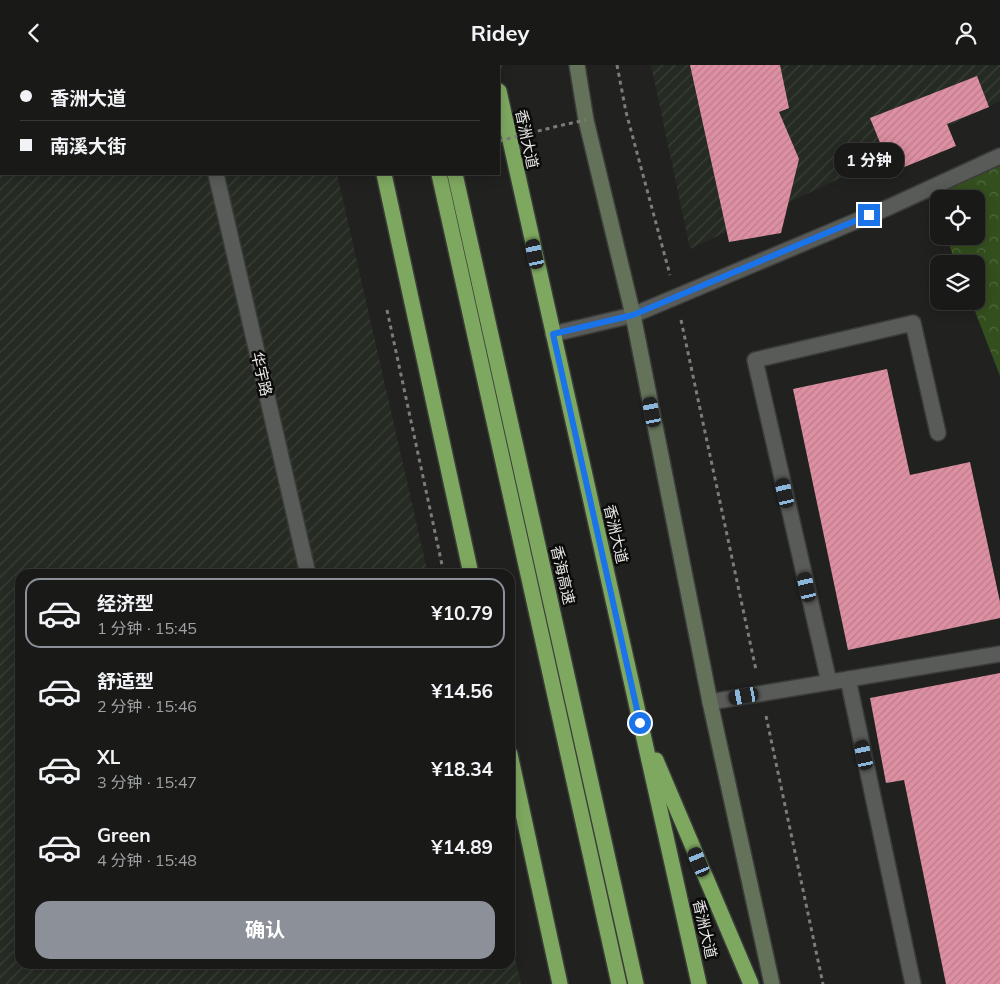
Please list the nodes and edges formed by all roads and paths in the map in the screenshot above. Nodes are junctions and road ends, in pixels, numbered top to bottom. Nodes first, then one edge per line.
1 (577, 65) edge
2 (617, 65) edge
3 (500, 96) edge
4 (586, 120) junction
5 (500, 141) edge
6 (1000, 156) edge
7 (216, 175) edge
8 (384, 175) edge
9 (439, 175) edge
10 (455, 175) edge
11 (676, 296) junction
12 (386, 308) dead end
13 (633, 315) junction
14 (553, 334) junction
15 (938, 433) dead end
16 (307, 569) edge
17 (443, 569) edge
18 (470, 569) edge
19 (1000, 654) edge
20 (848, 679) junction
21 (829, 682) junction
22 (761, 693) junction
23 (710, 702) junction
24 (640, 723) junction
25 (515, 777) edge
26 (560, 984) edge
27 (619, 984) edge
28 (636, 984) edge
29 (699, 984) edge
30 (751, 984) edge
31 (772, 984) edge
32 (823, 984) edge
33 (913, 984) edge

1 - 4 street
2 - 11 path
3 - 14 highway, 香洲大道
4 - 5 path, bridge
4 - 13 street
6 - 11 street
7 - 16 street, 华宇路
8 - 18 highway
9 - 27 highway
10 - 28 highway, 香海高速
11 - 13 street
11 - 22 path
12 - 17 path
13 - 14 street
13 - 23 street
14 - 24 highway, 香洲大道
15 - 21 street
19 - 20 street
20 - 21 street
20 - 33 street
21 - 22 street
22 - 23 street
22 - 32 path
23 - 31 street
24 - 29 highway, 香洲大道
24 - 30 highway
25 - 26 highway

